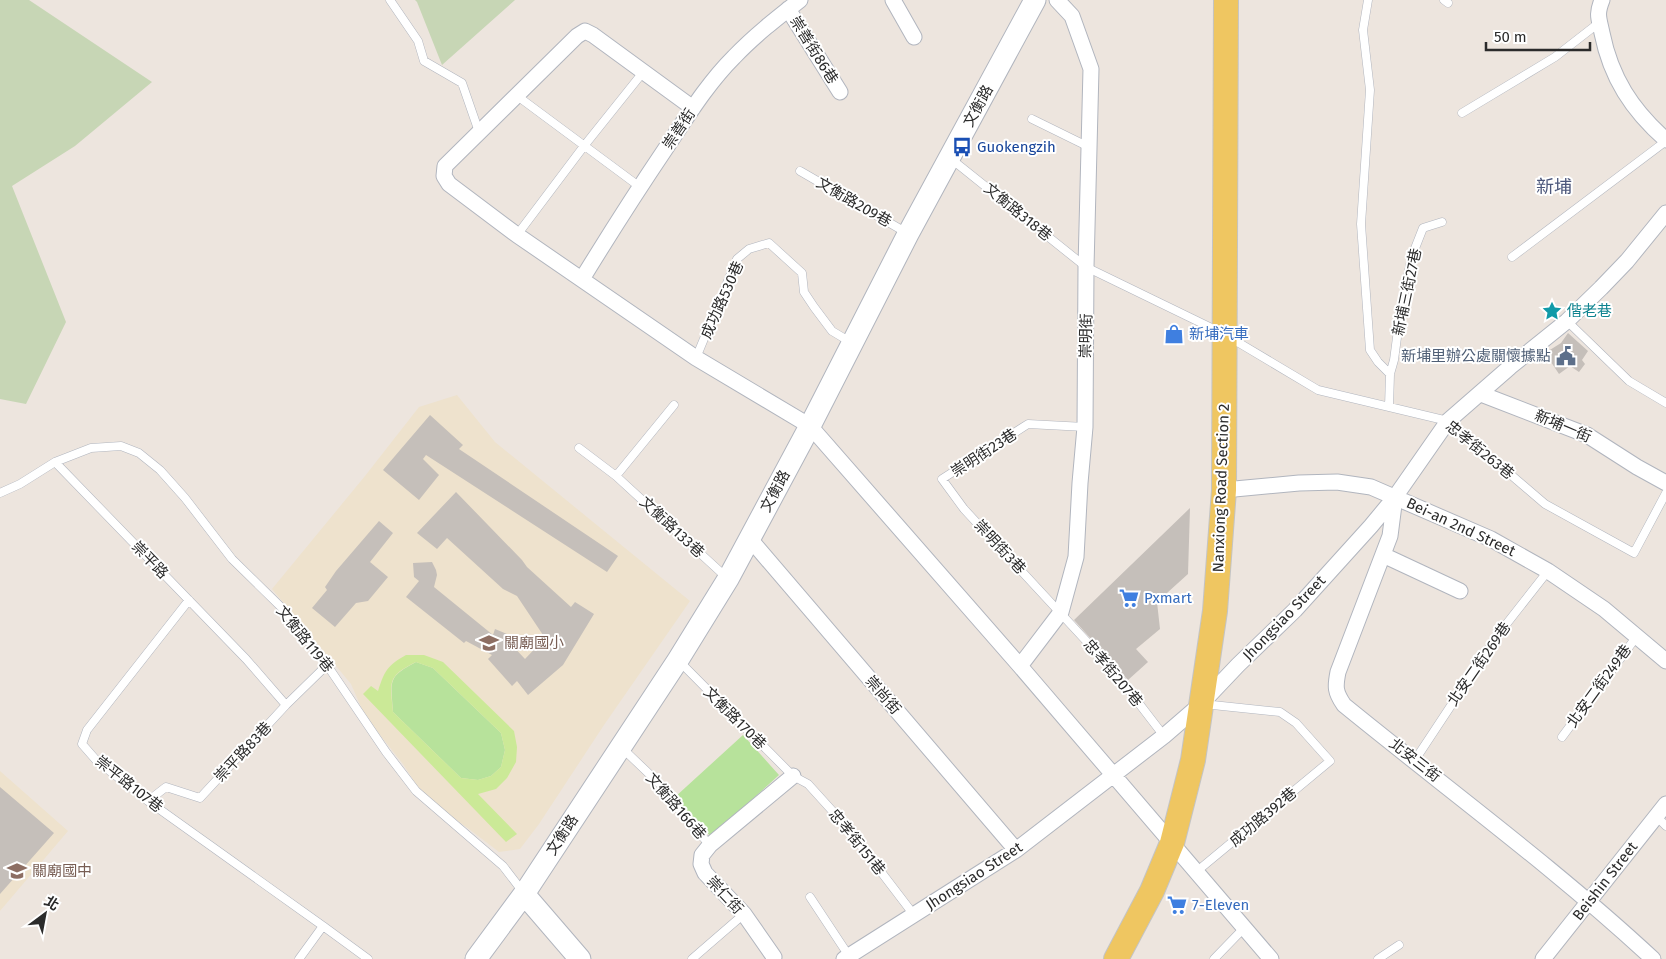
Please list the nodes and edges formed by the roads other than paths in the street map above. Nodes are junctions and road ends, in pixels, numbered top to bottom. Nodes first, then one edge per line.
1 (390, 0) edge
2 (893, 0) edge
3 (1035, 0) edge
4 (1057, 0) edge
5 (1226, 0) edge
6 (1368, 0) edge
7 (1601, 1) edge
8 (794, 4) edge
9 (1600, 22) junction
10 (914, 37) dead end
11 (644, 71) junction
12 (840, 92) dead end
13 (516, 95) junction
14 (692, 108) junction
15 (1462, 113) dead end
16 (1032, 119) dead end
17 (479, 132) junction
18 (1666, 140) edge
19 (584, 146) junction
20 (1089, 147) junction
21 (950, 158) junction
22 (800, 171) dead end
23 (640, 187) junction
24 (1666, 213) edge
25 (1442, 222) dead end
26 (908, 234) junction
27 (518, 235) junction
28 (1512, 256) dead end
29 (1086, 267) junction
30 (582, 279) junction
31 (1566, 321) junction
32 (1224, 334) junction
33 (852, 343) junction
34 (696, 358) junction
35 (1390, 374) junction
36 (1481, 394) junction
37 (1666, 403) edge
38 (674, 405) dead end
39 (1389, 407) junction
40 (1448, 421) junction
41 (810, 426) junction
42 (1085, 427) junction
43 (580, 448) dead end
44 (55, 462) junction
45 (616, 476) junction
46 (942, 479) joint
47 (1666, 483) edge
48 (1224, 490) junction
49 (1666, 493) edge
50 (0, 494) edge
51 (1395, 497) junction
52 (750, 539) junction
53 (1383, 555) junction
54 (1548, 571) junction
55 (728, 579) junction
56 (1460, 591) dead end
57 (189, 600) junction
58 (1061, 612) junction
59 (1636, 636) junction
60 (678, 660) junction
61 (1666, 662) edge
62 (327, 665) junction
63 (1020, 666) junction
64 (1201, 704) junction
65 (286, 705) junction
66 (1164, 736) junction
67 (1562, 737) dead end
68 (621, 746) junction
69 (1415, 760) junction
70 (1114, 774) junction
71 (792, 776) junction
72 (148, 801) junction
73 (1666, 804) edge
74 (1661, 821) edge
75 (1172, 843) junction
76 (710, 845) junction
77 (1016, 850) junction
78 (1196, 872) junction
79 (524, 894) junction
80 (810, 897) dead end
81 (1589, 902) junction
82 (744, 914) junction
83 (914, 916) junction
84 (323, 926) junction
85 (1245, 927) junction
86 (1399, 945) dead end
87 (774, 957) dead end
88 (846, 957) edge
89 (299, 959) edge
90 (368, 959) edge
91 (476, 959) edge
92 (580, 959) edge
93 (692, 959) edge
94 (1116, 959) edge
95 (1214, 959) edge
96 (1271, 959) edge
97 (1378, 959) edge
98 (1543, 959) edge
99 (1653, 959) edge

1 - 17 lane
2 - 10 street
3 - 21 street, 文衡路
4 - 20 street, 崇明街
5 - 32 main road, Nanxiong Road Section 2
6 - 35 lane
7 - 9 street
8 - 12 street, 崇善街86巷
8 - 14 street, 崇善街
9 - 15 lane
9 - 18 street
11 - 13 street
11 - 14 street
11 - 19 lane
13 - 17 street
13 - 19 lane
14 - 23 street, 崇善街
16 - 20 lane
17 - 27 street
18 - 28 lane
19 - 23 lane
19 - 27 lane
20 - 29 street, 崇明街
21 - 26 street, 文衡路
21 - 29 lane, 文衡路318巷
22 - 26 lane, 文衡路209巷
23 - 30 street, 崇善街
24 - 31 street, Jhongsiao Street
25 - 35 lane, 新埔三街27巷
26 - 33 street, 文衡路
27 - 30 street
29 - 32 lane, 文衡路318巷
29 - 42 street, 崇明街
30 - 34 street
31 - 36 street, Jhongsiao Street
31 - 37 lane
32 - 39 lane, 忠孝街263巷
32 - 48 main road, Nanxiong Road Section 2
33 - 34 lane, 成功路530巷
33 - 41 street, 文衡路
34 - 41 street
35 - 39 lane, 新埔三街27巷
36 - 40 street, Jhongsiao Street
36 - 47 street, 新埔一街
38 - 45 lane
39 - 40 lane, 忠孝街263巷
40 - 49 lane, 忠孝街263巷
40 - 51 street, Jhongsiao Street
41 - 52 street, 文衡路
41 - 63 street
42 - 46 lane, 崇明街23巷
42 - 58 street, 崇明街
43 - 45 lane, 文衡路133巷
44 - 50 lane
44 - 57 lane, 崇平路
44 - 62 lane, 文衡路119巷
45 - 55 lane, 文衡路133巷
46 - 58 lane, 崇明街3巷
48 - 51 street, Bei-an 2nd Street
48 - 64 main road, Nanxiong Road Section 2
51 - 53 street, 北安三街
51 - 54 street, Bei-an 2nd Street
51 - 64 street, Jhongsiao Street
52 - 55 street, 文衡路
52 - 77 street, 崇尚街
53 - 56 street
53 - 69 street, 北安三街
54 - 59 street, Bei-an 2nd Street
54 - 69 lane, 北安二街269巷
55 - 60 street, 文衡路
57 - 65 lane, 崇平路
57 - 72 lane, 崇平路107巷
58 - 63 street, 崇明街
58 - 66 lane, 忠孝街207巷
59 - 61 street, Bei-an 2nd Street
59 - 67 lane, 北安二街249巷
60 - 68 street, 文衡路
60 - 71 lane, 文衡路170巷
62 - 65 lane, 崇平路83巷
62 - 79 lane, 文衡路119巷
63 - 70 street
64 - 66 street, Jhongsiao Street
64 - 75 main road, Nanxiong Road Section 2
64 - 78 lane, 成功路392巷
65 - 72 lane, 崇平路83巷
66 - 70 street, Jhongsiao Street
68 - 76 lane, 文衡路166巷
68 - 79 street, 文衡路
69 - 81 street, 北安三街
70 - 75 street
70 - 77 street, Jhongsiao Street
71 - 76 street
71 - 83 lane, 忠孝街151巷
72 - 84 lane, 崇平路107巷
73 - 74 street, Beishin Street
74 - 81 street, Beishin Street
75 - 78 street
75 - 94 main road, Nanxiong Road Section 2
76 - 82 street, 崇仁街
77 - 83 street, Jhongsiao Street
78 - 85 street
79 - 91 street, 文衡路
79 - 92 street
80 - 88 lane
81 - 98 street, Beishin Street
81 - 99 street, 北安三街
82 - 87 street, 崇仁街
82 - 93 lane
83 - 88 street, Jhongsiao Street
84 - 89 lane
84 - 90 lane, 崇平路107巷
85 - 95 lane
85 - 96 street
86 - 97 lane

